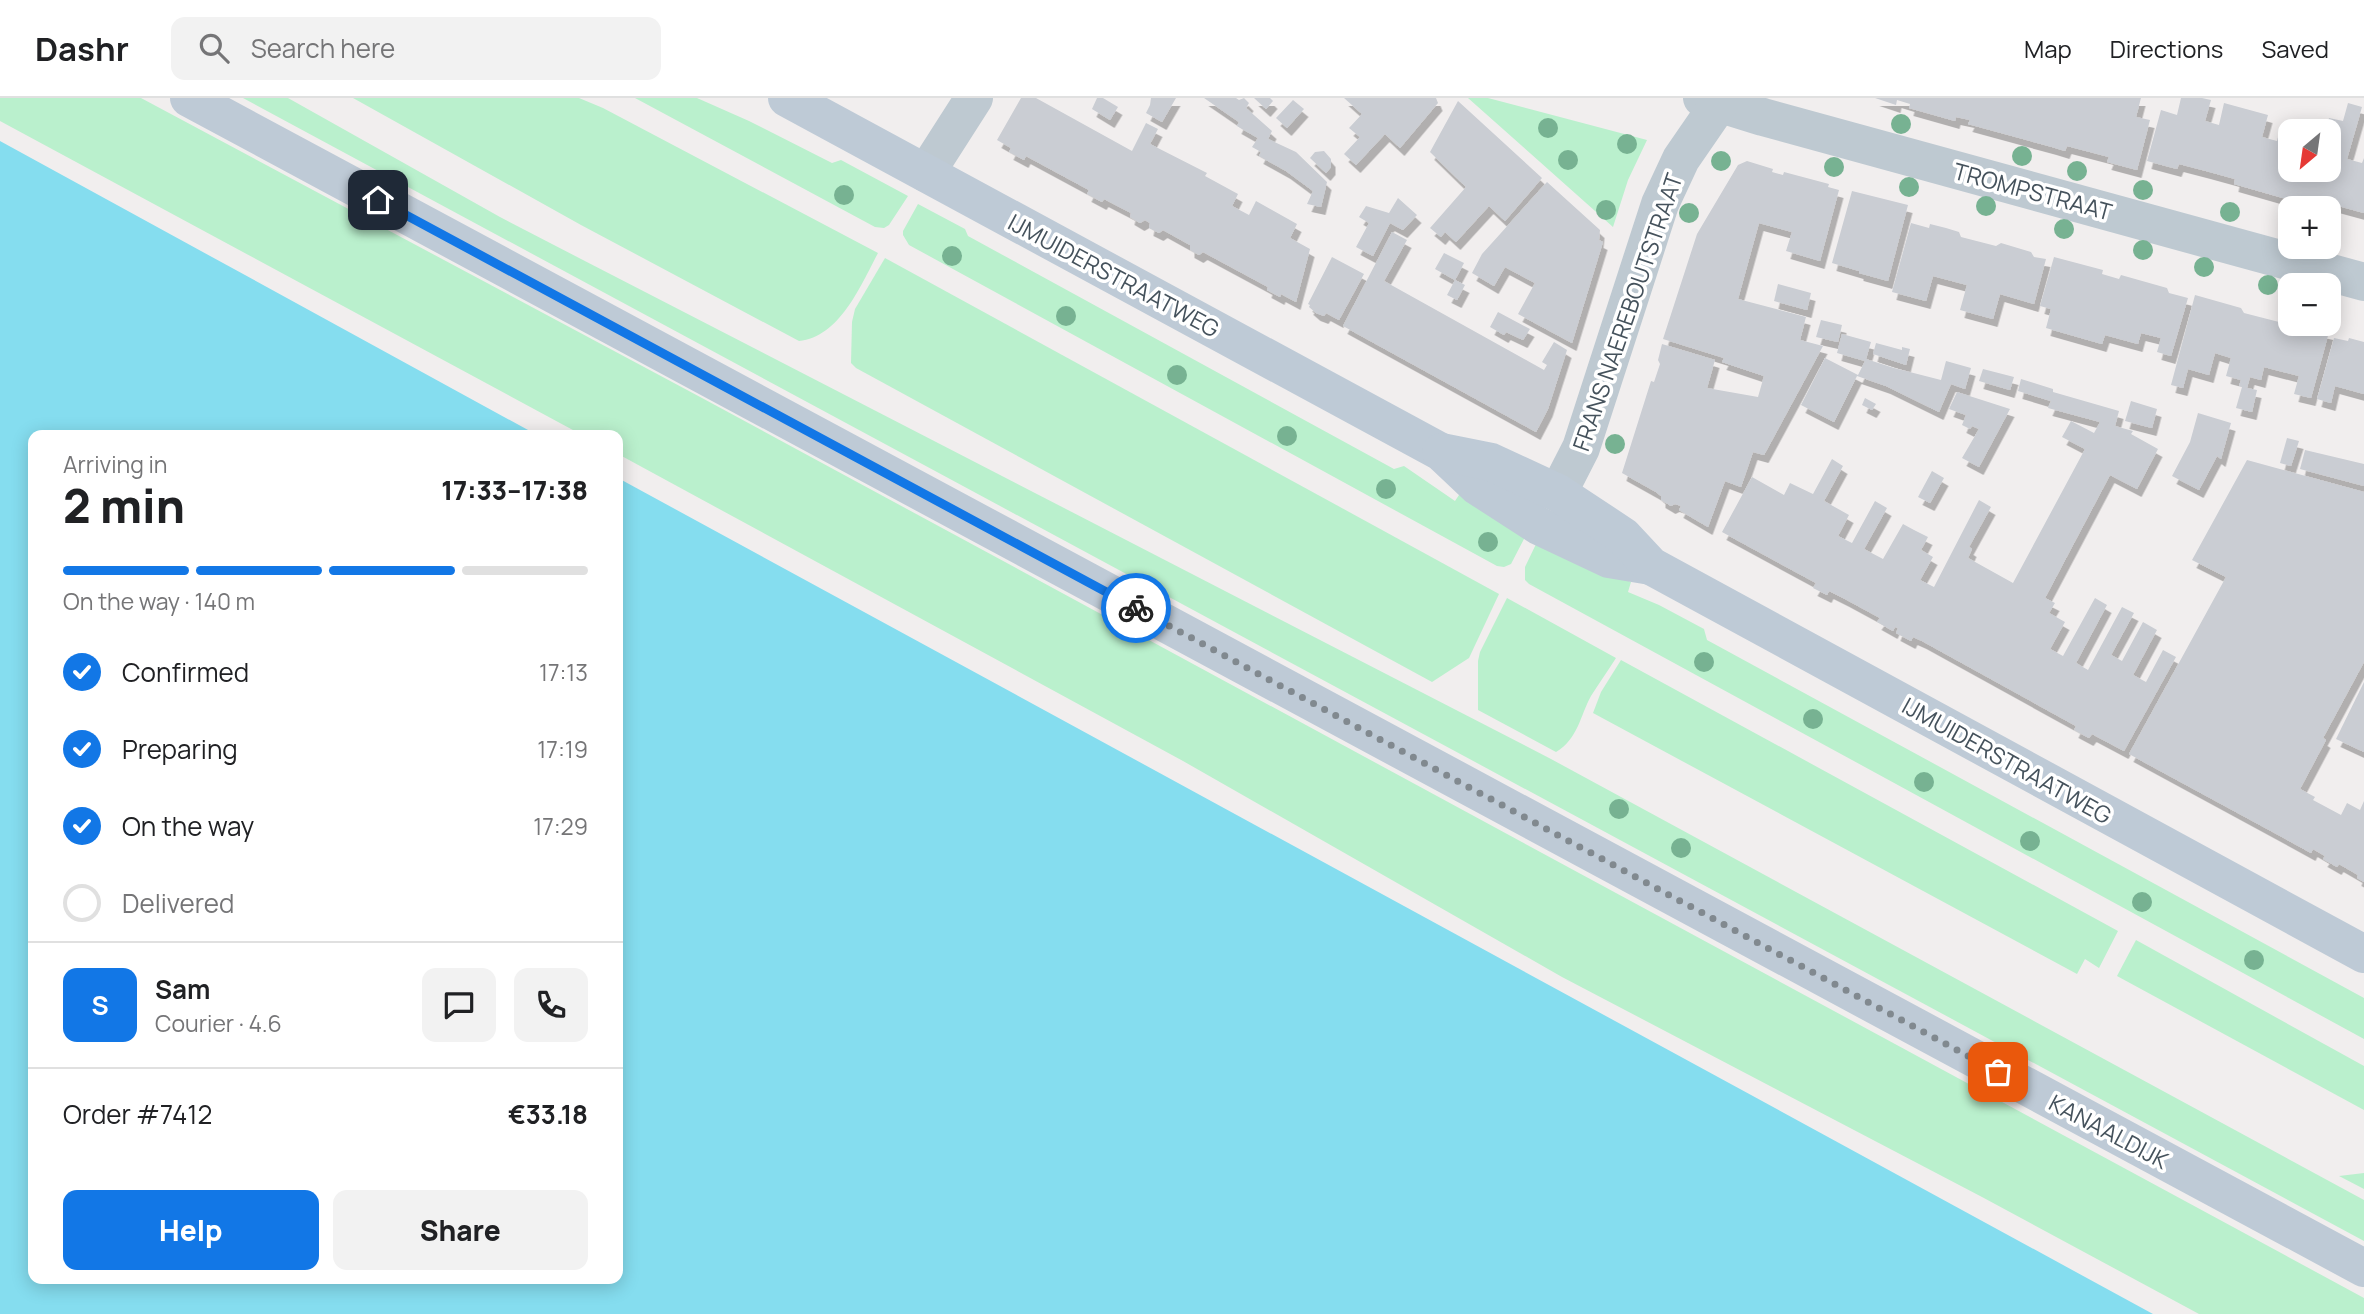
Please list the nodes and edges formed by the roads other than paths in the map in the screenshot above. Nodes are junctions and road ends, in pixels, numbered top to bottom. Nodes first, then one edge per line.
1 (189, 98) edge
2 (787, 98) edge
3 (974, 98) edge
4 (1715, 100) edge
5 (926, 173) junction
6 (2364, 282) edge
7 (1441, 452) junction
8 (1558, 493) junction
9 (1651, 566) junction
10 (2364, 954) edge
11 (2364, 1268) edge

1 - 11 main road, KANAALDIJK
2 - 5 main road, IJMUIDERSTRAATWEG
3 - 5 street
4 - 6 street, TROMPSTRAAT
4 - 8 street, FRANS NAEREBOUTSTRAAT
5 - 7 main road, IJMUIDERSTRAATWEG
7 - 8 main road, IJMUIDERSTRAATWEG
7 - 9 main road, IJMUIDERSTRAATWEG
8 - 9 main road, IJMUIDERSTRAATWEG
9 - 10 main road, IJMUIDERSTRAATWEG

